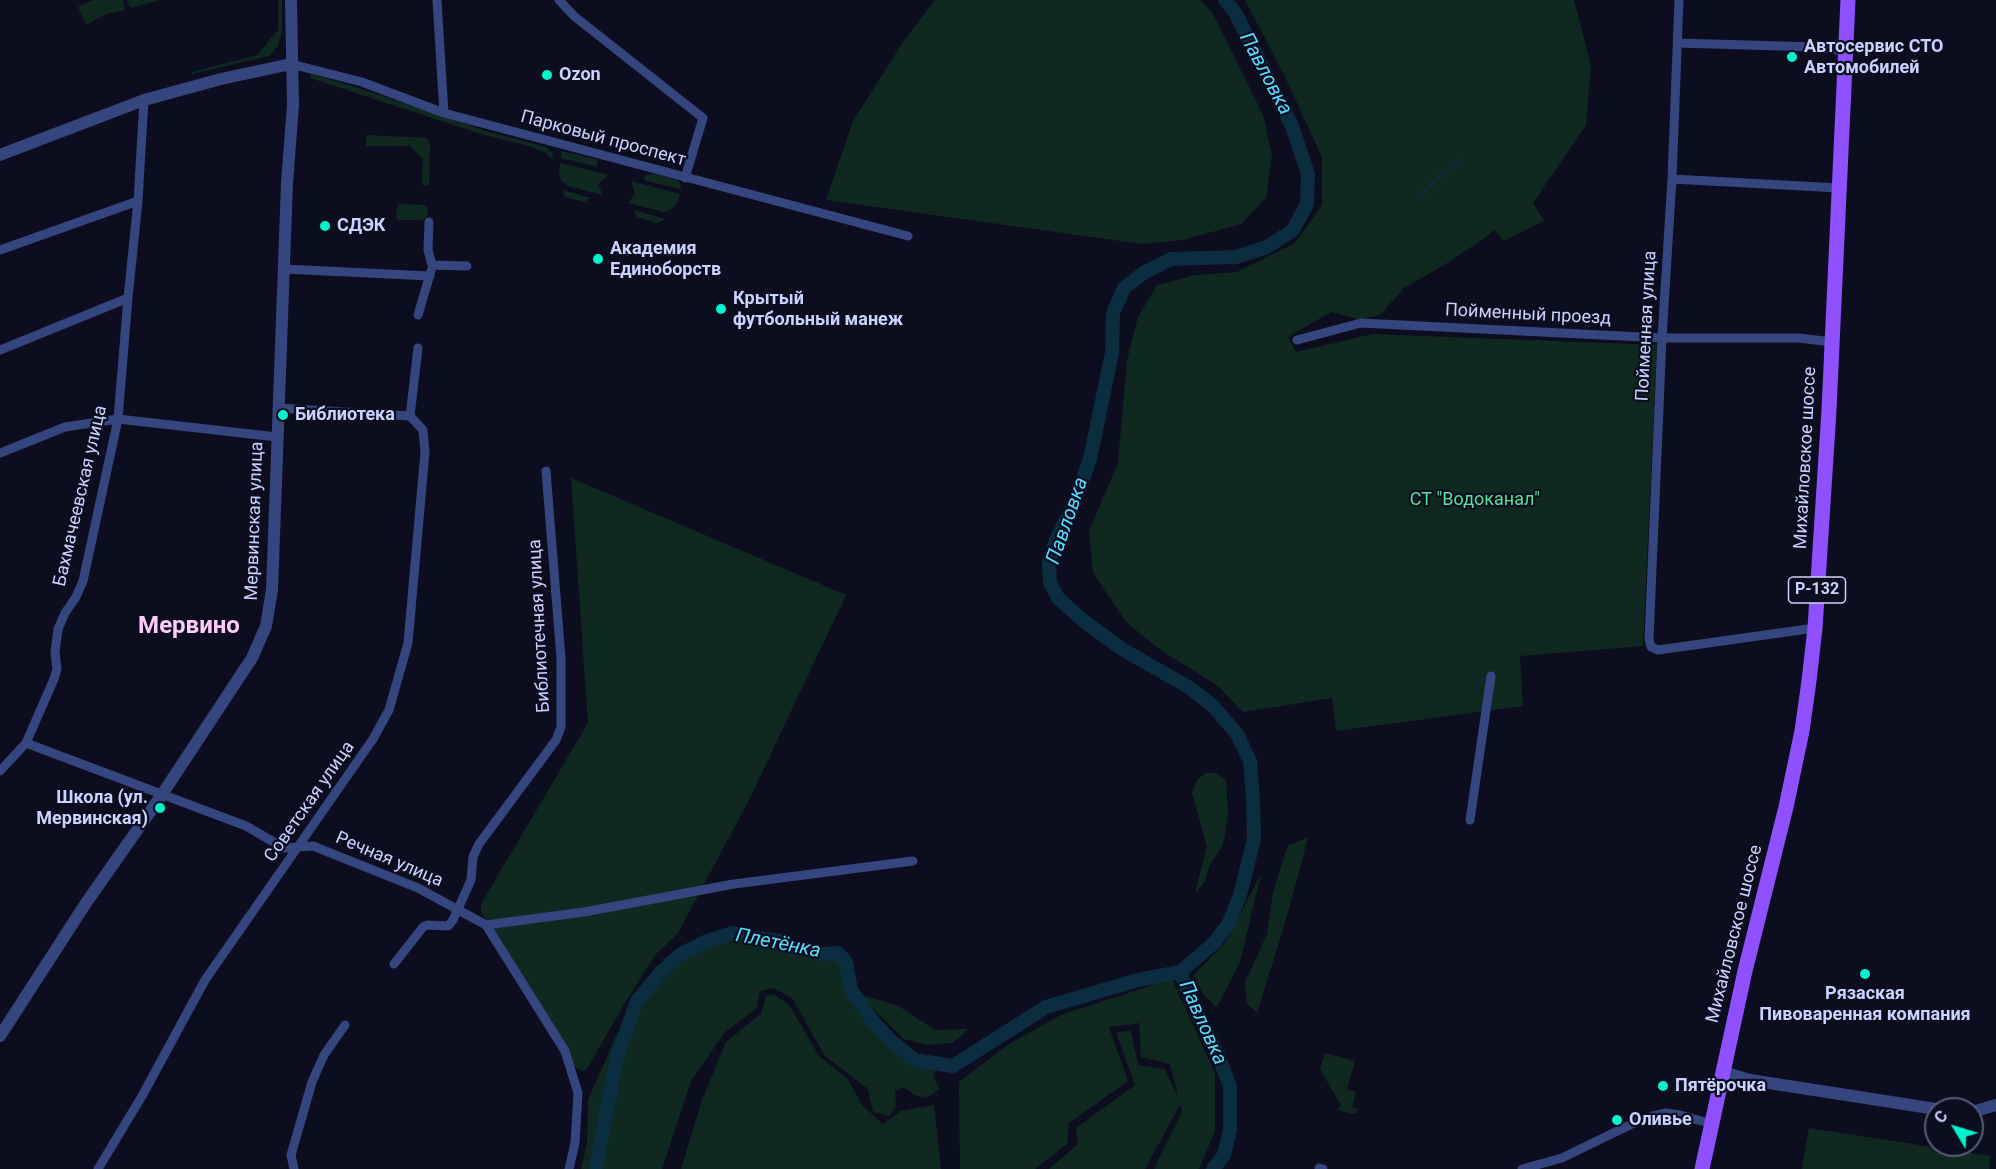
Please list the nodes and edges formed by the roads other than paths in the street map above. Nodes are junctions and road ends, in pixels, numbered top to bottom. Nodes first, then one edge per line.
1 (291, 0) edge
2 (437, 0) edge
3 (559, 0) edge
4 (1679, 0) edge
5 (1848, 0) edge
6 (1678, 43) junction
7 (1845, 51) junction
8 (291, 64) junction
9 (144, 100) junction
10 (444, 113) junction
11 (0, 155) edge
12 (685, 178) junction
13 (1672, 179) junction
14 (1839, 188) junction
15 (138, 201) junction
16 (429, 222) dead end
17 (908, 236) dead end
18 (0, 250) edge
19 (432, 265) junction
20 (467, 266) dead end
21 (284, 269) junction
22 (430, 276) junction
23 (128, 298) junction
24 (418, 315) dead end
25 (1662, 338) junction
26 (1297, 340) dead end
27 (1832, 342) junction
28 (418, 348) dead end
29 (0, 350) edge
30 (278, 408) junction
31 (410, 416) junction
32 (118, 419) junction
33 (277, 437) junction
34 (0, 453) edge
35 (546, 471) dead end
36 (1815, 628) junction
37 (1491, 676) dead end
38 (26, 743) junction
39 (0, 771) edge
40 (161, 795) junction
41 (1470, 820) dead end
42 (298, 848) junction
43 (913, 861) dead end
44 (459, 910) junction
45 (486, 925) junction
46 (394, 964) dead end
47 (345, 1025) dead end
48 (0, 1036) edge
49 (1723, 1072) junction
50 (1924, 1107) edge
51 (1712, 1124) junction
52 (98, 1169) edge
53 (294, 1169) edge
54 (569, 1169) edge
55 (1522, 1169) edge
56 (1702, 1169) edge

1 - 8 street, Мервинская улица
2 - 10 street
3 - 12 street
4 - 6 street, Пойменная улица
5 - 7 main road, Михайловское шоссе / Р-132
6 - 7 street
6 - 13 street, Пойменная улица
7 - 14 main road, Михайловское шоссе / Р-132
8 - 9 street
8 - 10 street, Парковый проспект
8 - 21 street, Мервинская улица
9 - 11 street
9 - 15 street, Бахмачеевская улица
10 - 12 street, Парковый проспект
12 - 17 street, Парковый проспект
13 - 14 street
13 - 25 street, Пойменная улица
14 - 27 main road, Михайловское шоссе / Р-132
15 - 18 street
15 - 23 street, Бахмачеевская улица
16 - 19 street
19 - 20 street
19 - 22 street
21 - 22 street
21 - 30 street, Мервинская улица
22 - 24 street
23 - 29 street
23 - 32 street, Бахмачеевская улица
25 - 26 street, Пойменный проезд
25 - 27 street, Пойменный проезд
25 - 36 street, Пойменная улица
27 - 36 main road, Михайловское шоссе / Р-132
28 - 31 street
30 - 31 street
30 - 33 street, Мервинская улица
31 - 42 street, Советская улица
32 - 33 street
32 - 34 street
32 - 38 street, Бахмачеевская улица
33 - 40 street, Мервинская улица
35 - 44 street, Библиотечная улица
36 - 49 main road, Михайловское шоссе / Р-132
37 - 41 street
38 - 39 street, Бахмачеевская улица
38 - 40 street, Речная улица
40 - 42 street, Речная улица
40 - 48 street, Мервинская улица
42 - 44 street, Речная улица
42 - 52 street, Советская улица
43 - 45 street
44 - 45 street, Речная улица
44 - 46 street
45 - 54 street, Речная улица
47 - 53 street
49 - 50 street
49 - 51 main road, Михайловское шоссе / Р-132
51 - 55 street
51 - 56 main road, Михайловское шоссе / Р-132

